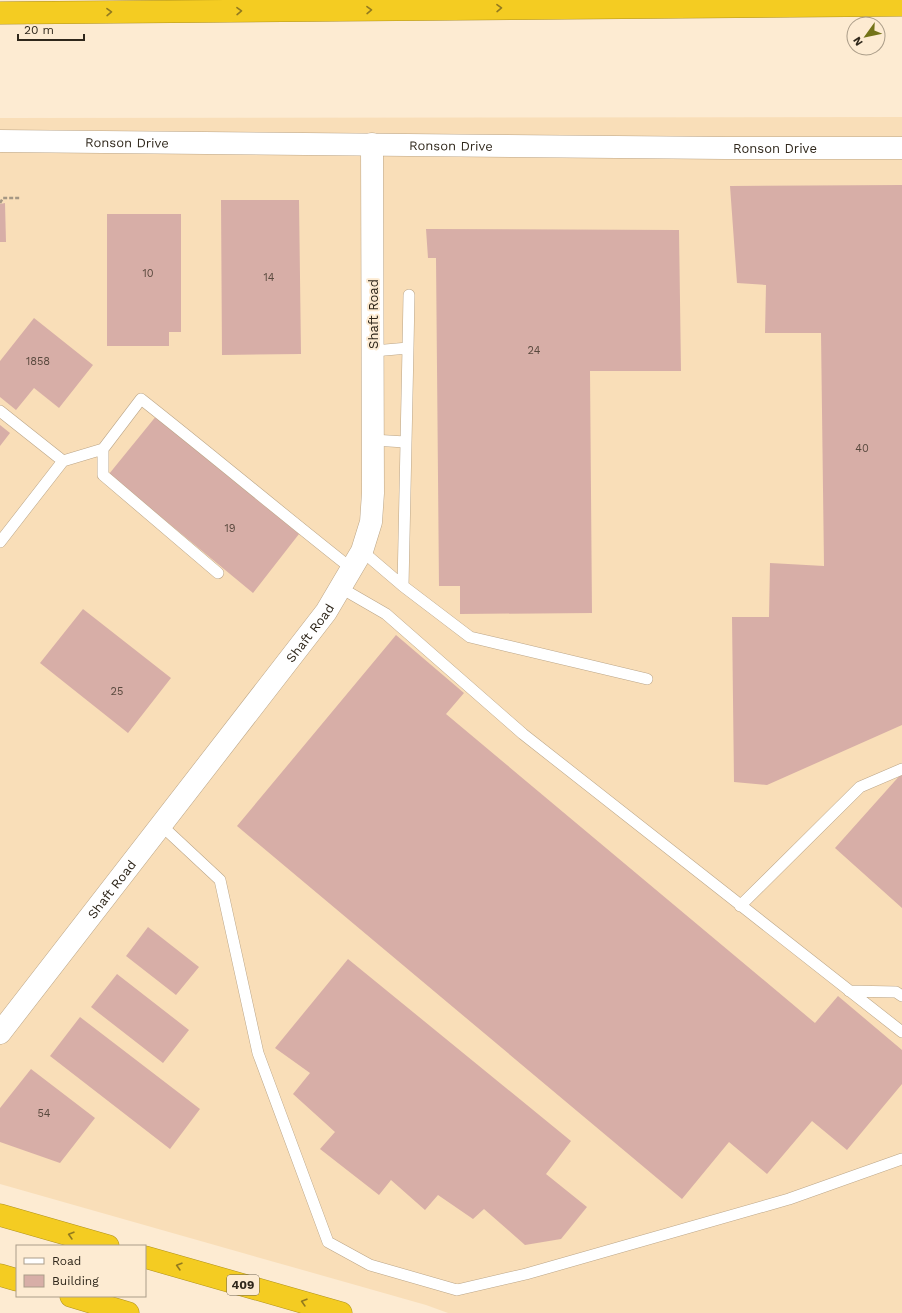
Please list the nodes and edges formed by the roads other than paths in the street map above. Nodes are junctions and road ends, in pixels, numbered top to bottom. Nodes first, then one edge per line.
1 (902, 5) edge
2 (0, 13) edge
3 (0, 141) edge
4 (372, 144) junction
5 (902, 148) edge
6 (409, 295) dead end
7 (408, 348) junction
8 (374, 351) junction
9 (0, 411) edge
10 (373, 440) junction
11 (405, 442) junction
12 (103, 449) junction
13 (63, 461) junction
14 (2, 536) edge
15 (357, 560) junction
16 (218, 573) dead end
17 (403, 586) junction
18 (341, 588) junction
19 (647, 679) dead end
20 (902, 769) edge
21 (161, 825) junction
22 (740, 906) junction
23 (849, 991) junction
24 (902, 996) edge
25 (902, 1032) edge
26 (0, 1033) edge
27 (902, 1159) edge
28 (0, 1215) edge
29 (105, 1245) edge
30 (146, 1257) edge
31 (0, 1275) edge
32 (16, 1280) edge
33 (74, 1297) edge
34 (128, 1313) edge
35 (342, 1313) edge

2 -> 1 highway
3 - 4 street, Ronson Drive
4 - 5 street, Ronson Drive
4 - 8 street, Shaft Road
6 - 7 lane
7 - 8 lane
7 - 11 lane
8 - 10 street, Shaft Road
9 - 13 lane
10 - 11 lane
10 - 15 street, Shaft Road
11 - 17 lane
12 - 13 lane
12 - 15 lane
12 - 16 lane
13 - 14 lane
15 - 17 lane
15 - 18 street, Shaft Road
17 - 19 lane
18 - 21 street, Shaft Road
18 - 22 lane
20 - 22 lane
21 - 26 street, Shaft Road
21 - 27 lane
22 - 23 lane
23 - 24 lane
23 - 25 lane
29 -> 28 highway
35 -> 30 highway, 409
31 - 32 highway
33 - 34 highway

